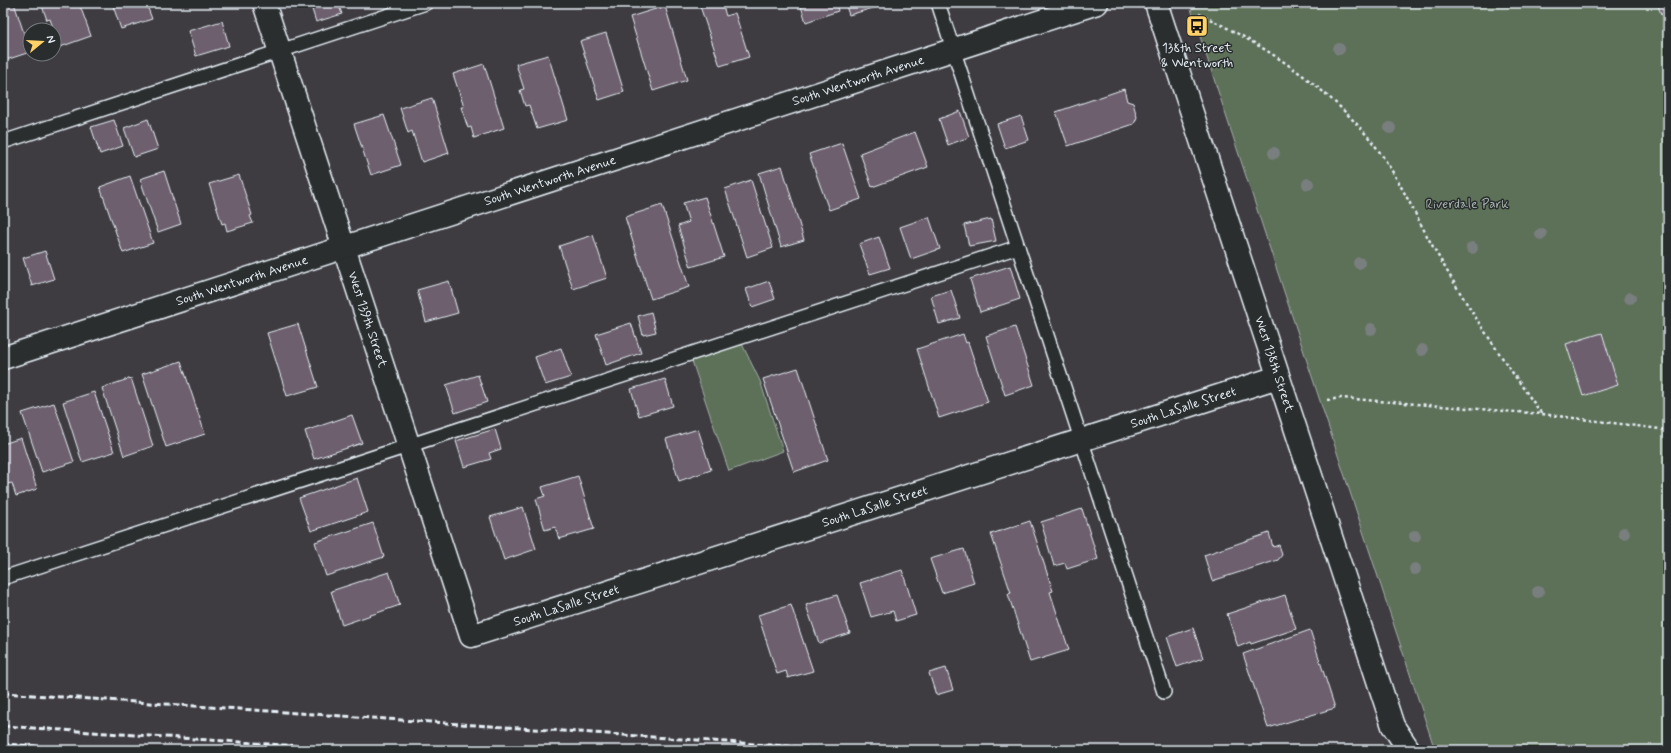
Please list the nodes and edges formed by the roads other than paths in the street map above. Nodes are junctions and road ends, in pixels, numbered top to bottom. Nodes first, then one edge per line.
1 (264, 3) edge
2 (426, 3) edge
3 (938, 3) edge
4 (1097, 3) edge
5 (1156, 3) edge
6 (953, 50) junction
7 (279, 51) junction
8 (3, 142) edge
9 (343, 246) junction
10 (1018, 247) junction
11 (3, 358) edge
12 (1278, 377) junction
13 (1082, 440) junction
14 (409, 446) junction
15 (3, 578) edge
16 (471, 636) joint
17 (1164, 692) dead end
18 (1393, 726) junction
19 (1395, 750) edge
20 (1409, 750) edge

1 - 7 street, West 139th Street
2 - 7 lane
3 - 6 lane
4 - 6 street, South Wentworth Avenue
5 - 12 street, West 138th Street
6 - 9 street, South Wentworth Avenue
6 - 10 lane
7 - 8 lane
7 - 9 street, West 139th Street
9 - 11 street, South Wentworth Avenue
9 - 14 street, West 139th Street
10 - 13 lane
10 - 14 lane
12 - 13 street, South LaSalle Street
12 - 18 street, West 138th Street
13 - 16 street, South LaSalle Street
13 - 17 lane
14 - 15 lane
14 - 16 street, West 139th Street
18 - 19 street, West 138th Street
18 - 20 street, West 138th Street

